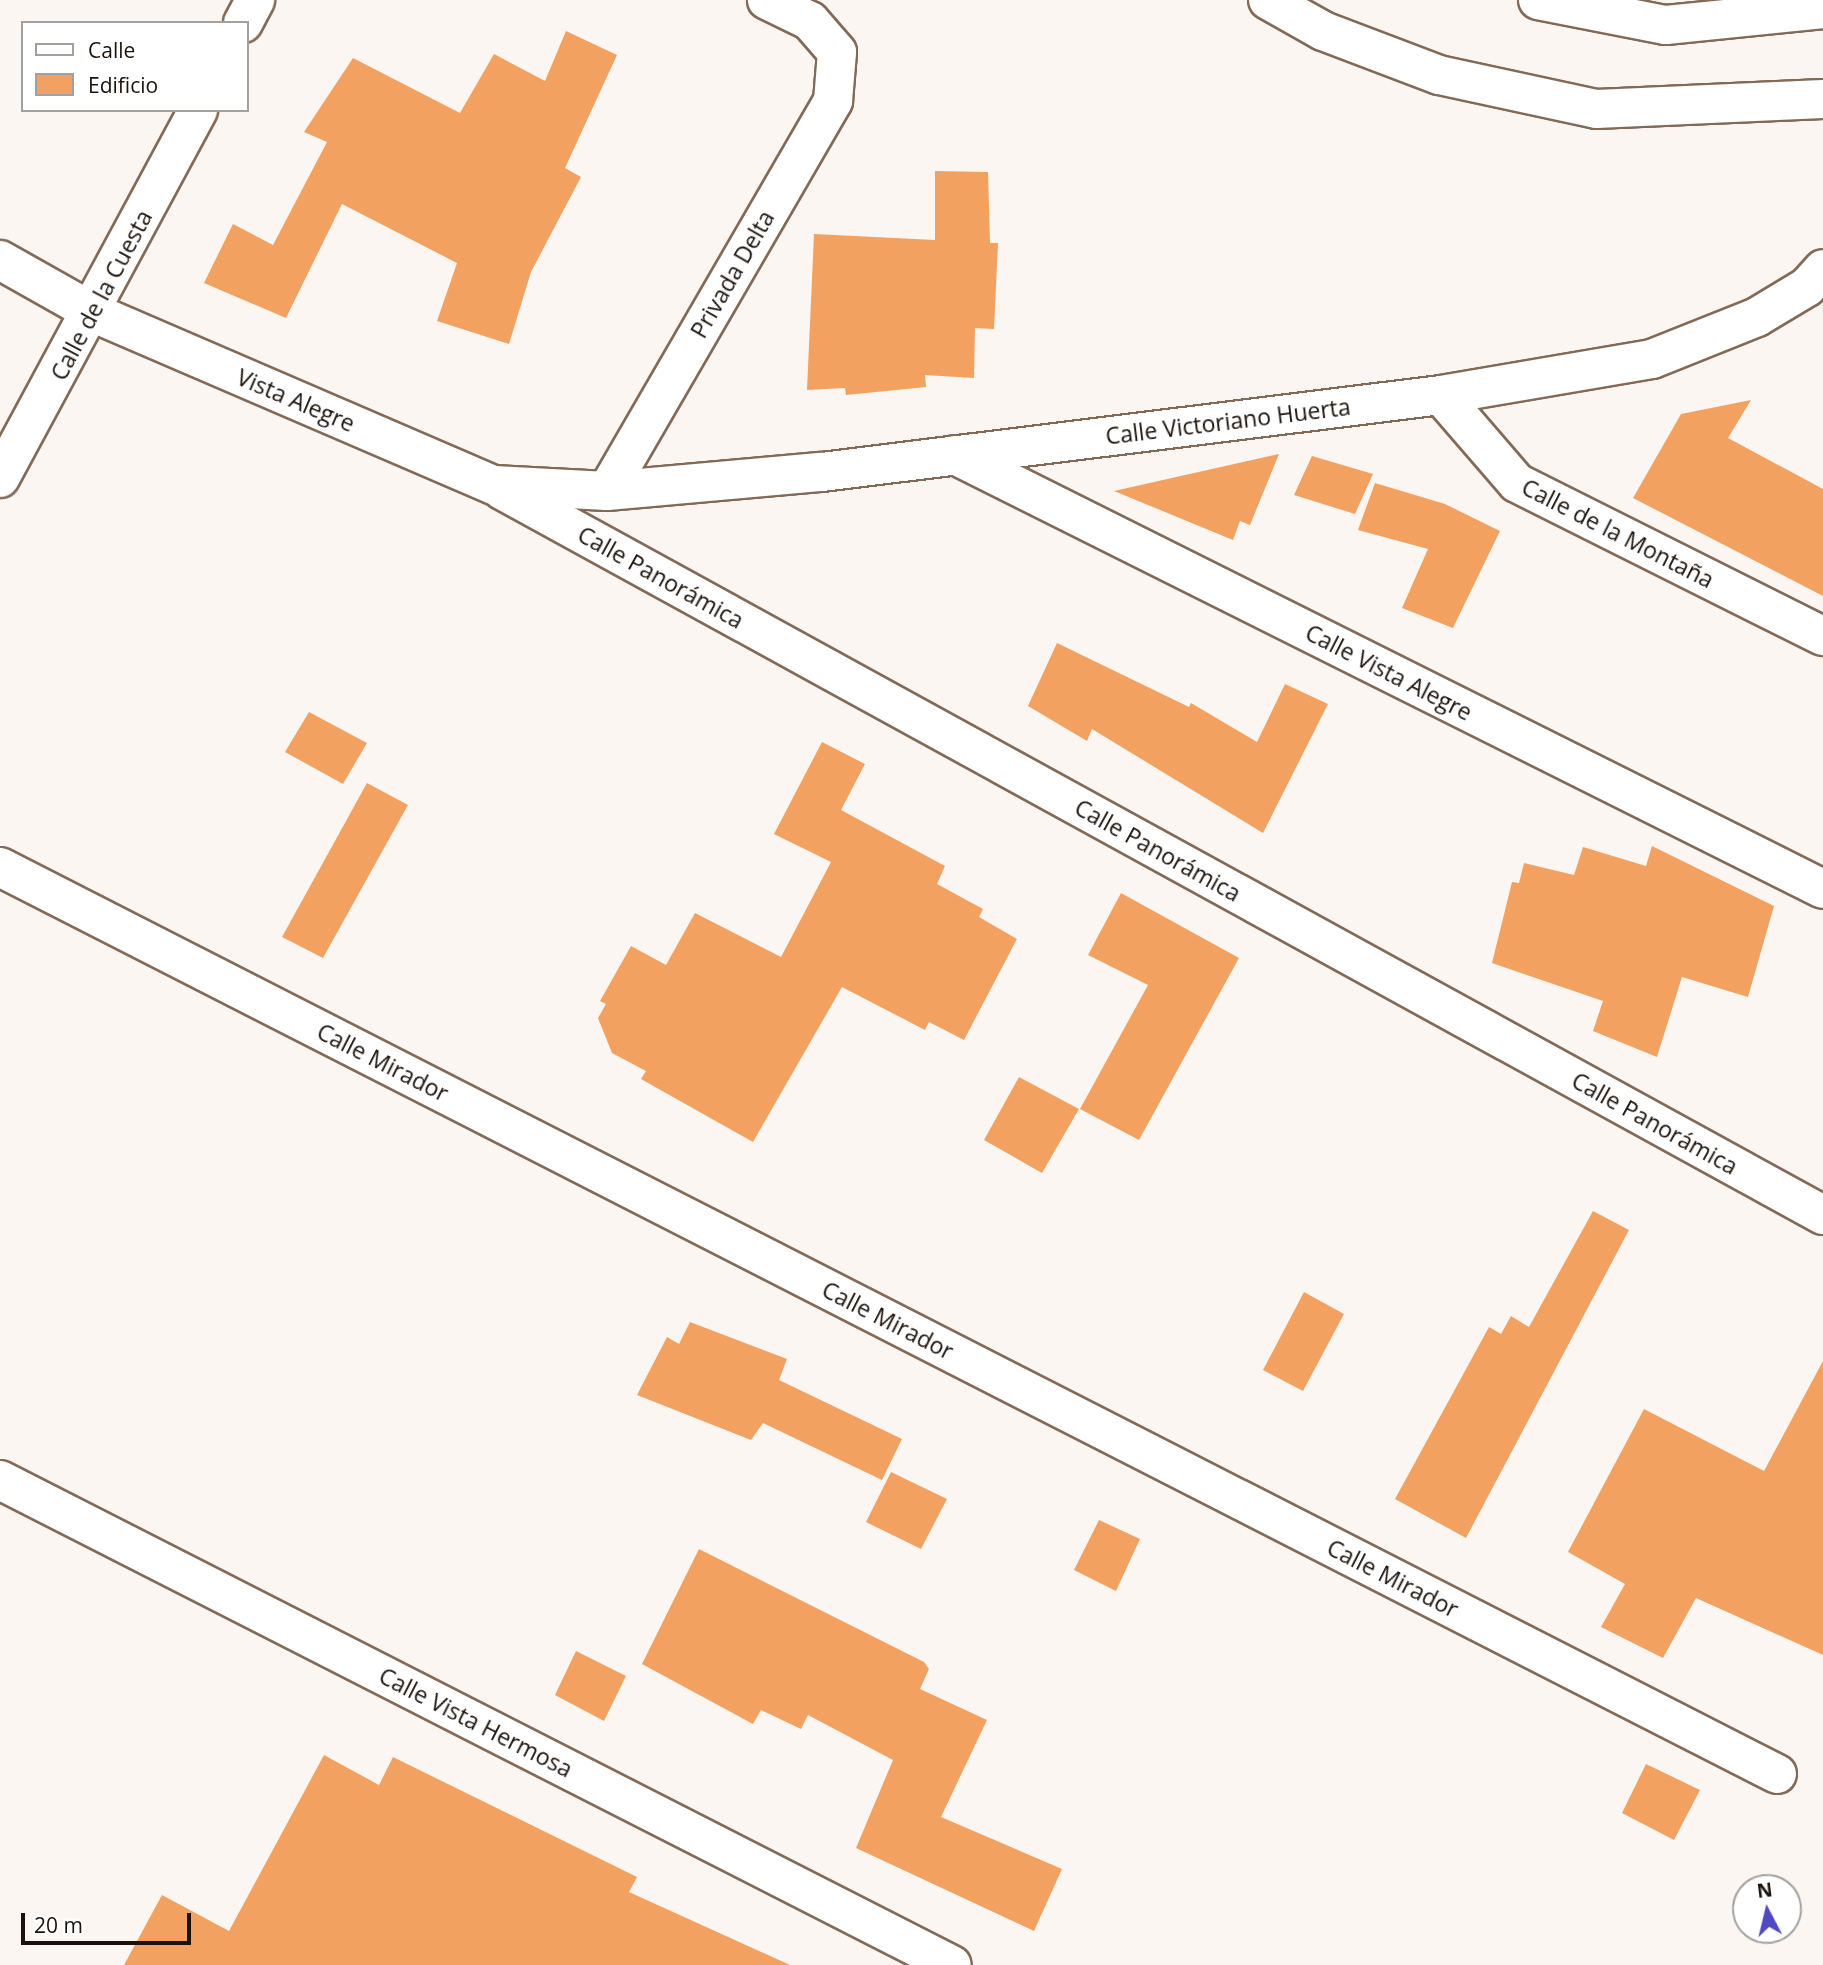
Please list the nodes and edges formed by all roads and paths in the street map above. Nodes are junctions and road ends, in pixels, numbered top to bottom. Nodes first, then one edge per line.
1 (255, 0) edge
2 (767, 0) edge
3 (1268, 0) edge
4 (1538, 0) edge
5 (1822, 12) edge
6 (244, 21) edge
7 (1823, 99) edge
8 (197, 112) edge
9 (0, 260) edge
10 (1823, 269) edge
11 (94, 313) junction
12 (1441, 395) junction
13 (955, 455) junction
14 (0, 478) edge
15 (494, 485) junction
16 (607, 491) junction
17 (1823, 636) edge
18 (0, 867) edge
19 (1823, 889) edge
20 (1823, 1215) edge
21 (0, 1480) edge
22 (1777, 1774) dead end
23 (951, 1965) edge

1 - 6 street
2 - 16 street, Privada Delta
3 - 7 street
4 - 5 street
8 - 11 street, Calle de la Cuesta
9 - 11 street, Vista Alegre
10 - 12 street, Calle Victoriano Huerta
11 - 14 street, Calle de la Cuesta
11 - 15 street, Vista Alegre
12 - 13 street, Calle Victoriano Huerta
12 - 17 street, Calle de la Montaña
13 - 16 street, Calle Victoriano Huerta
13 - 19 street, Calle Vista Alegre
15 - 16 street, Vista Alegre
15 - 20 street, Calle Panorámica
18 - 22 street, Calle Mirador
21 - 23 street, Calle Vista Hermosa

